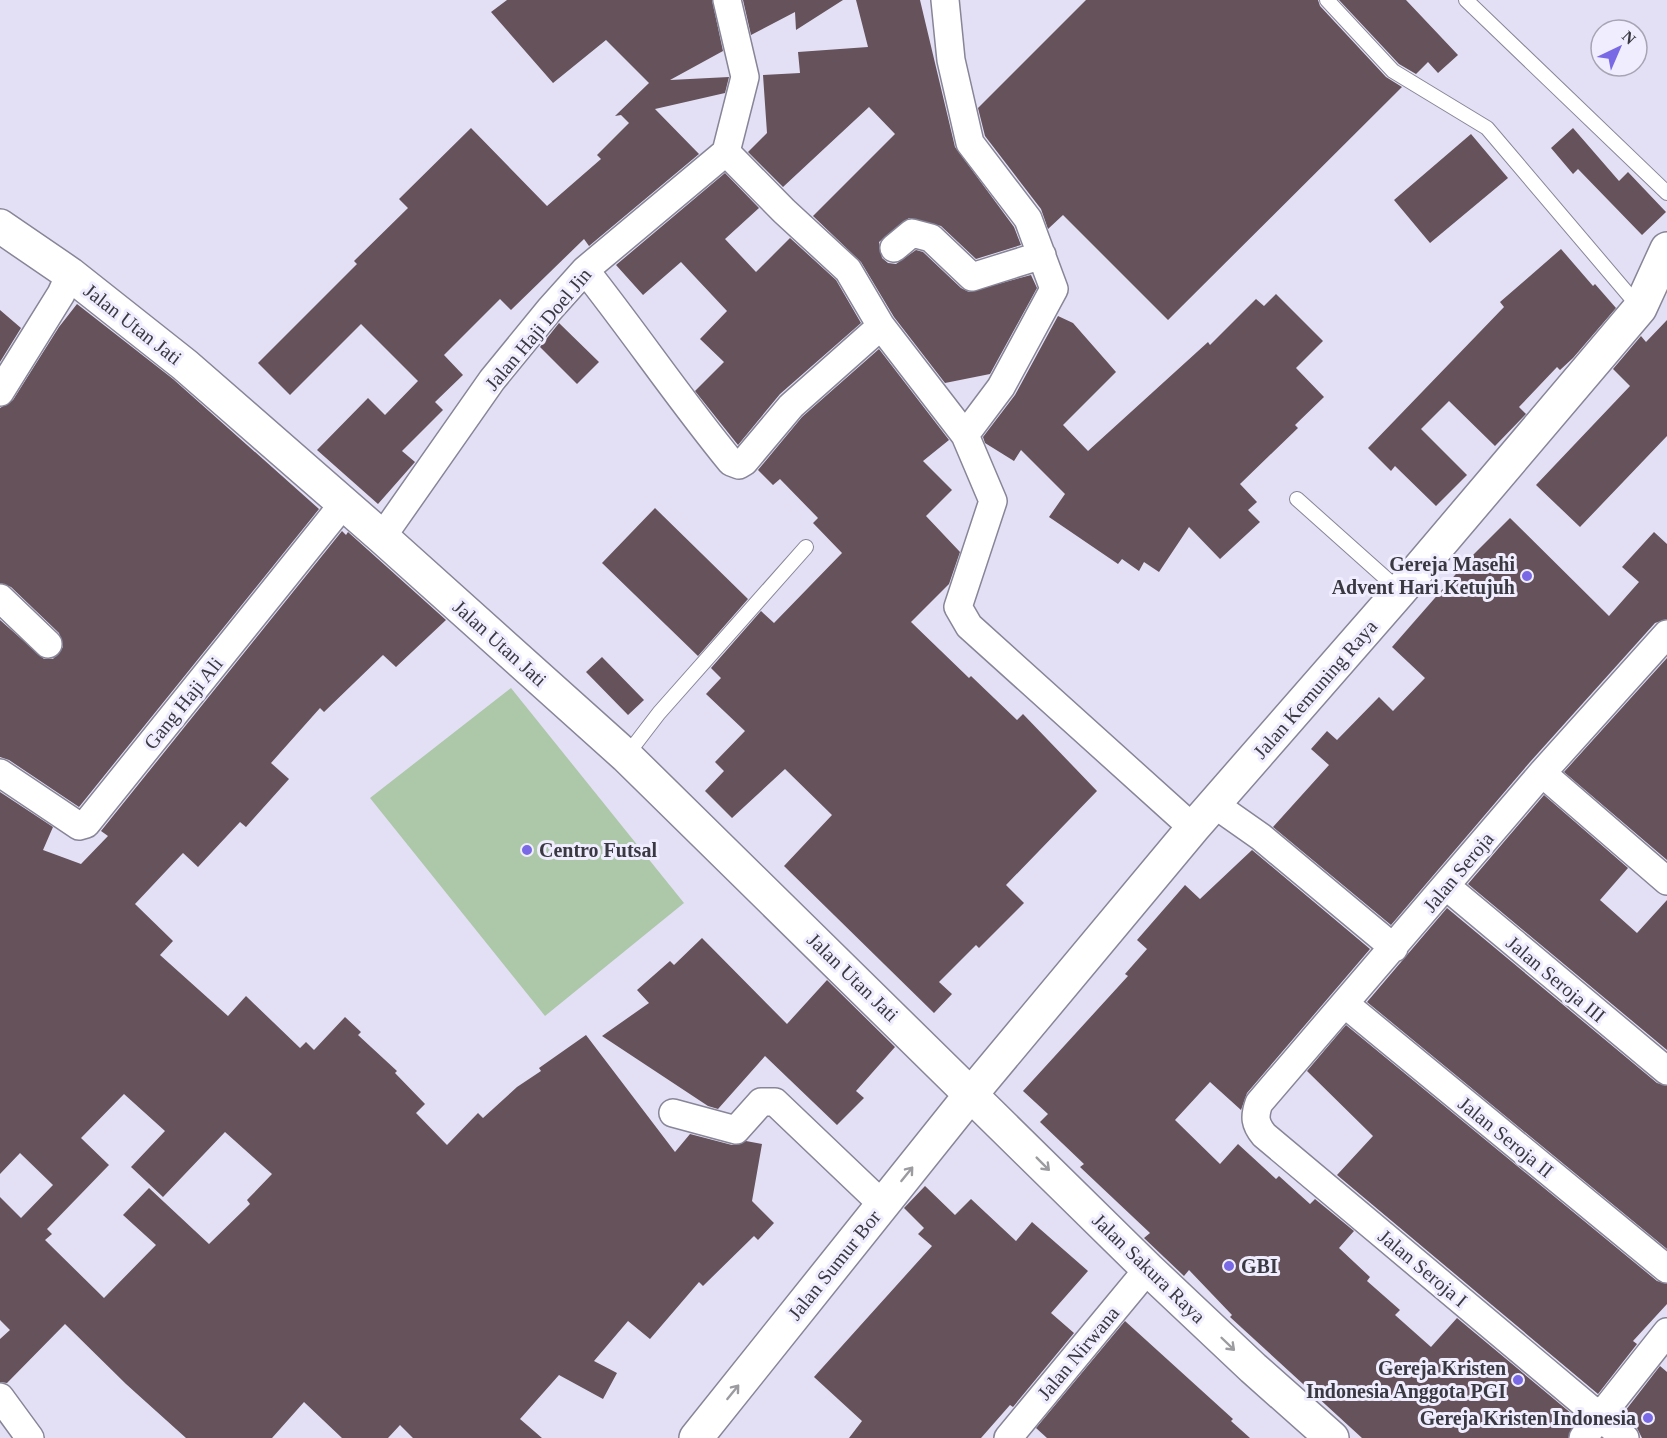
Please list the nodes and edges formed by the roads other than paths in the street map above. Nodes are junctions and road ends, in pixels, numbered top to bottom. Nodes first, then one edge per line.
1 (727, 0) edge
2 (945, 0) edge
3 (1327, 0) edge
4 (1466, 0) edge
5 (726, 152) junction
6 (1667, 193) edge
7 (0, 226) edge
8 (894, 248) dead end
9 (1667, 249) edge
10 (1042, 255) junction
11 (585, 270) junction
12 (70, 274) junction
13 (1640, 308) junction
14 (881, 326) junction
15 (0, 392) edge
16 (965, 435) junction
17 (1296, 500) dead end
18 (344, 503) junction
19 (382, 537) junction
20 (806, 547) dead end
21 (1400, 591) junction
22 (0, 598) edge
23 (48, 644) dead end
24 (1662, 651) edge
25 (626, 756) junction
26 (0, 773) edge
27 (1542, 773) junction
28 (1214, 804) junction
29 (1192, 828) junction
30 (1667, 881) edge
31 (1446, 886) junction
32 (1394, 948) junction
33 (1345, 1004) junction
34 (1667, 1071) edge
35 (972, 1093) junction
36 (673, 1113) dead end
37 (1255, 1113) joint
38 (1014, 1136) junction
39 (930, 1145) junction
40 (882, 1204) junction
41 (1148, 1269) junction
42 (1667, 1269) edge
43 (1667, 1332) edge
44 (0, 1397) edge
45 (1600, 1416) junction
46 (1021, 1433) edge
47 (30, 1438) edge
48 (696, 1438) edge
49 (1332, 1438) edge
50 (1583, 1438) edge
51 (1625, 1438) edge

1 - 5 street
2 - 10 street
3 - 13 lane
4 - 6 lane
5 - 11 street, Jalan Haji Doel Jin
5 - 14 street
7 - 12 main road, Jalan Utan Jati
8 - 10 street
9 - 13 main road, Jalan Kemuning Raya
10 - 16 street
11 - 14 street
11 - 19 street, Jalan Haji Doel Jin
12 - 15 street
12 - 18 main road, Jalan Utan Jati
13 - 21 main road, Jalan Kemuning Raya
14 - 16 street
16 - 29 street
17 - 21 lane
18 - 19 main road, Jalan Utan Jati
18 - 26 street, Gang Haji Ali
19 - 25 main road, Jalan Utan Jati
20 - 25 lane
21 - 28 main road, Jalan Kemuning Raya
22 - 23 street
24 - 27 street, Jalan Seroja
25 - 35 main road, Jalan Utan Jati
27 - 30 street
27 - 31 street, Jalan Seroja
28 - 29 main road, Jalan Kemuning Raya
28 - 32 street
29 - 35 main road, Jalan Kemuning Raya
31 - 32 street, Jalan Seroja
31 - 34 street, Jalan Seroja III
32 - 33 street, Jalan Seroja
33 - 37 street, Jalan Seroja
33 - 42 street, Jalan Seroja II
35 - 38 main road, Jalan Sakura Raya
35 - 39 main road, Jalan Sumur Bor
36 - 40 street
37 - 45 street, Jalan Seroja I
38 - 39 main road
38 -> 41 main road, Jalan Sakura Raya
40 -> 39 main road, Jalan Sumur Bor
48 -> 40 main road, Jalan Sumur Bor
41 - 46 street, Jalan Nirwana
41 -> 49 main road, Jalan Sakura Raya
43 - 45 street
44 - 47 street
45 - 50 street
45 - 51 street, Jalan Seroja I

